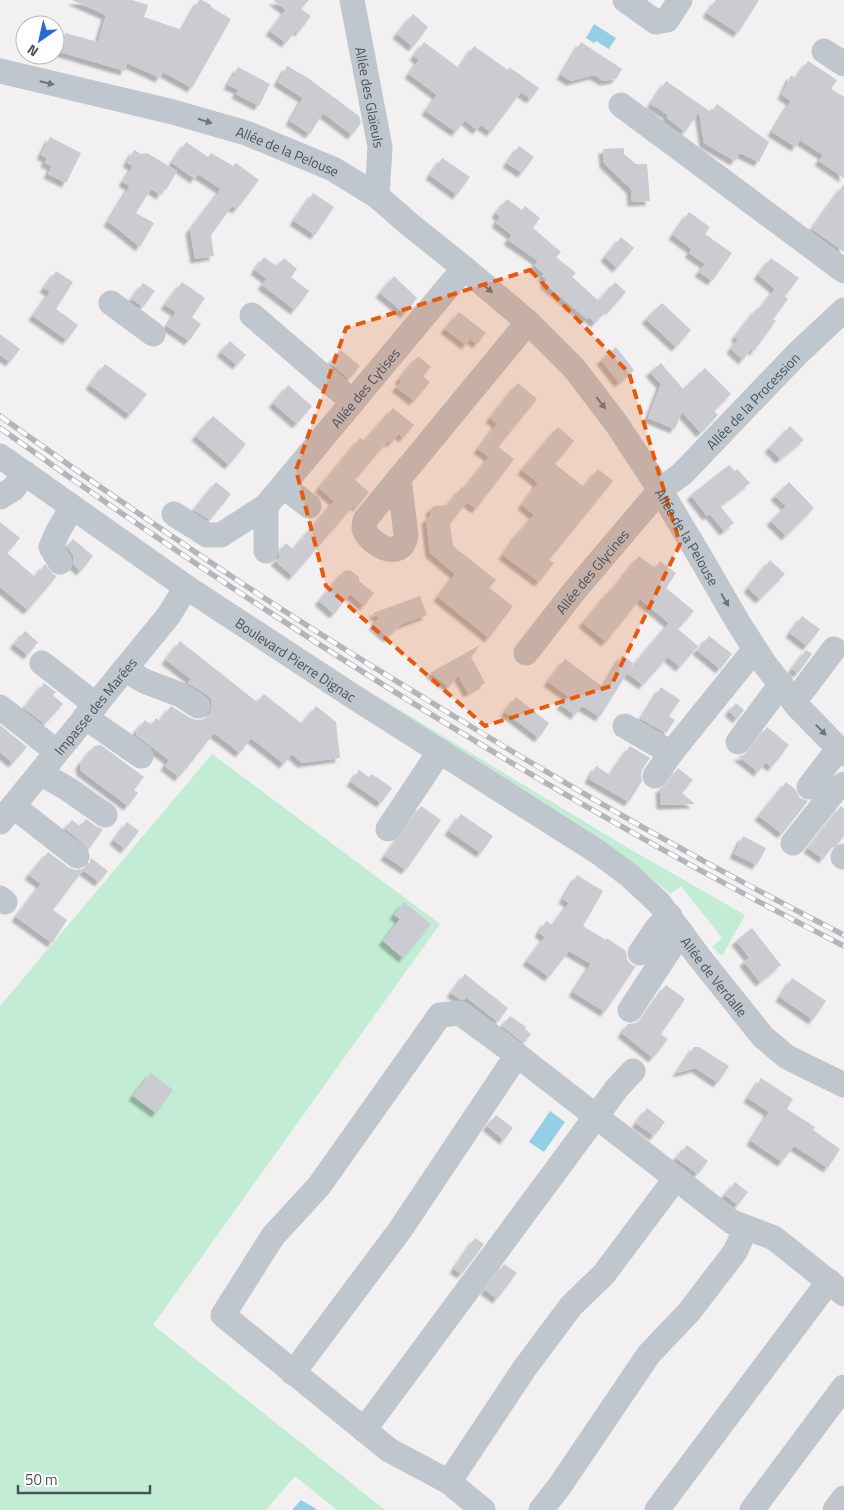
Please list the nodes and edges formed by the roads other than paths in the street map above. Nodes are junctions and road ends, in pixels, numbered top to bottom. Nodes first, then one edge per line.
1 (352, 0) edge
2 (624, 0) edge
3 (680, 0) edge
4 (0, 71) edge
5 (621, 104) dead end
6 (377, 196) junction
7 (464, 268) junction
8 (844, 271) edge
9 (111, 302) dead end
10 (844, 310) edge
11 (252, 314) dead end
12 (528, 322) junction
13 (153, 334) dead end
14 (353, 402) junction
15 (0, 456) edge
16 (25, 473) junction
17 (399, 478) dead end
18 (283, 486) junction
19 (660, 490) junction
20 (0, 497) edge
21 (266, 506) junction
22 (309, 506) dead end
23 (72, 507) junction
24 (174, 514) dead end
25 (266, 551) dead end
26 (60, 562) dead end
27 (186, 587) junction
28 (834, 649) dead end
29 (526, 653) dead end
30 (757, 653) junction
31 (42, 663) dead end
32 (125, 669) junction
33 (788, 693) junction
34 (198, 706) dead end
35 (0, 707) edge
36 (90, 711) junction
37 (625, 726) dead end
38 (738, 742) dead end
39 (440, 751) junction
40 (841, 751) edge
41 (57, 752) junction
42 (676, 754) junction
43 (141, 756) dead end
44 (40, 773) junction
45 (655, 776) dead end
46 (844, 784) edge
47 (809, 787) dead end
48 (7, 814) edge
49 (105, 815) dead end
50 (388, 829) dead end
51 (793, 843) dead end
52 (598, 852) joint
53 (77, 856) dead end
54 (676, 924) junction
55 (640, 953) dead end
56 (626, 1005) dead end
57 (517, 1055) junction
58 (633, 1070) dead end
59 (844, 1085) edge
60 (597, 1116) junction
61 (676, 1178) junction
62 (746, 1228) junction
63 (836, 1288) edge
64 (292, 1373) junction
65 (844, 1387) edge
66 (364, 1430) junction
67 (449, 1482) junction
68 (844, 1498) edge
69 (483, 1510) edge
70 (541, 1510) edge
71 (657, 1510) edge
72 (752, 1510) edge
73 (835, 1510) edge

1 - 6 street, Allée des Glaïeuls
2 - 3 street
4 -> 6 street, Allée de la Pelouse
5 - 8 street
6 - 7 street, Allée de la Pelouse
7 -> 12 street, Allée de la Pelouse
7 - 14 street, Allée des Cytises
9 - 13 street
10 - 19 street, Allée de la Procession
11 - 14 street
12 - 17 street
12 -> 19 street, Allée de la Pelouse
14 - 18 street, Allée des Cytises
15 - 16 street, Boulevard Pierre Dignac
16 - 20 street
16 - 23 street, Boulevard Pierre Dignac
18 - 21 street, Allée des Cytises
18 - 22 street
19 - 29 street, Allée des Glycines
19 -> 30 street, Allée de la Pelouse
21 - 24 street, Allée des Cytises
21 - 25 street
23 - 26 street
23 - 27 street, Boulevard Pierre Dignac
27 - 32 street, Impasse des Marées
27 - 39 street, Boulevard Pierre Dignac
28 - 33 street
30 - 33 street, Allée de la Pelouse
30 - 42 street
31 - 36 street
32 - 34 street
32 - 36 street, Impasse des Marées
33 - 38 street
33 -> 40 street, Allée de la Pelouse
35 - 41 street
36 - 41 street, Impasse des Marées
36 - 43 street
37 - 42 street
39 - 50 street
39 - 52 street, Boulevard Pierre Dignac
40 - 47 street
41 - 44 street, Impasse des Marées
42 - 45 street
44 - 48 street, Impasse des Marées
44 - 49 street
46 - 51 street
48 - 53 street
52 - 54 street, Allée de Verdalle
54 - 55 street
54 - 56 street
54 - 59 street, Allée de Verdalle
57 - 60 street
57 - 64 street
57 - 64 street
58 - 60 street
60 - 61 street
60 - 66 street
61 - 62 street
61 - 67 street
62 - 63 street
62 - 70 street
63 - 71 street
64 - 66 street
65 - 72 street
66 - 67 street
67 - 69 street
68 - 73 street

